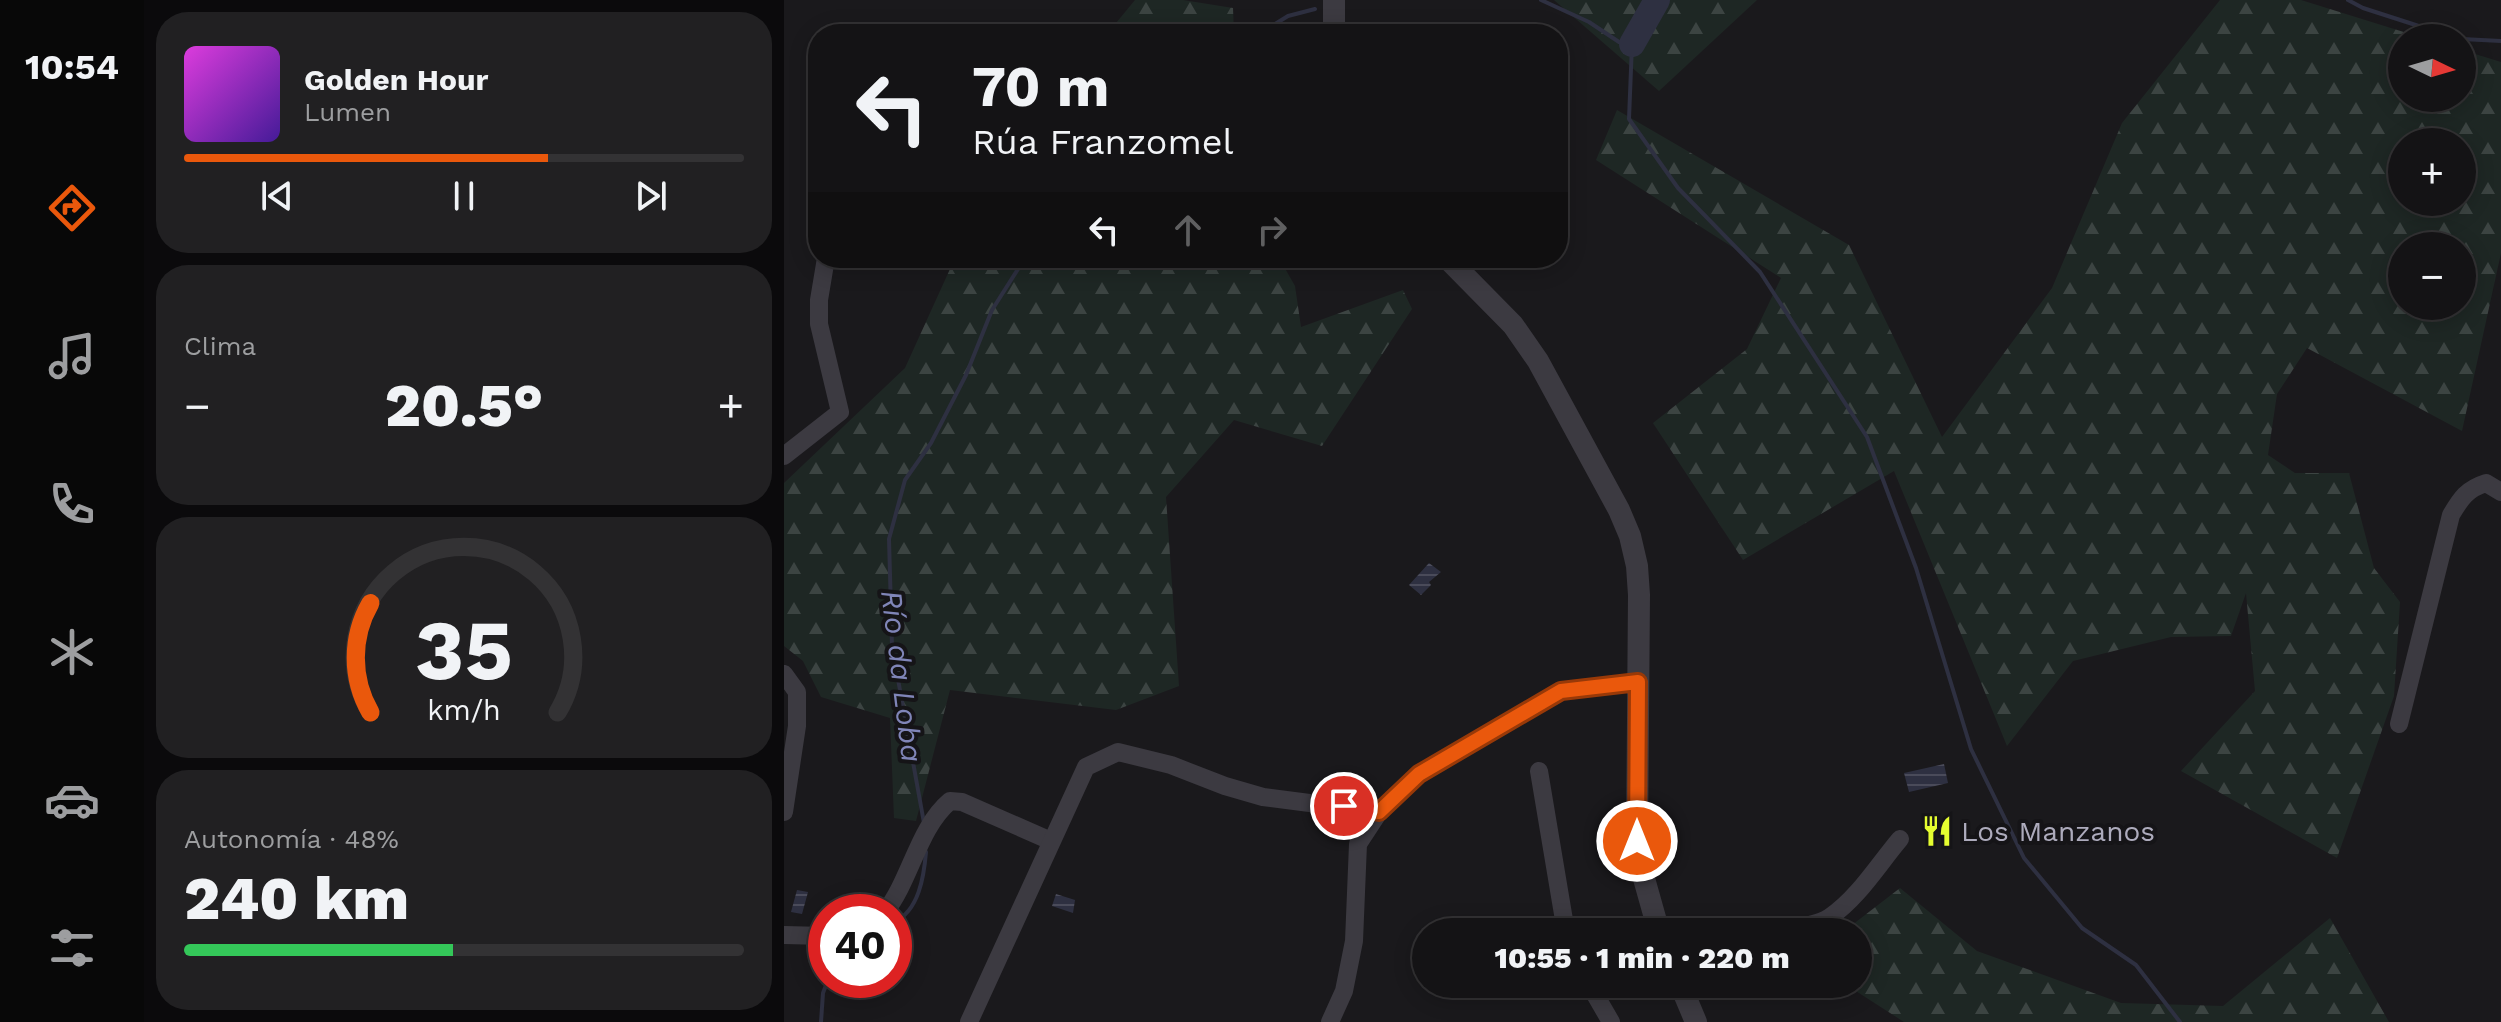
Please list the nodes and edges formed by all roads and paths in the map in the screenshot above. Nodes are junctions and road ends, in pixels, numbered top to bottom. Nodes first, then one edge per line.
1 (1334, 0) edge
2 (1334, 24) edge
3 (824, 268) edge
4 (1457, 268) edge
5 (784, 456) edge
6 (2501, 492) edge
7 (784, 674) edge
8 (1638, 682) junction
9 (2399, 724) dead end
10 (791, 727) edge
11 (1539, 771) dead end
12 (784, 812) edge
13 (1379, 812) junction
14 (1900, 839) dead end
15 (1051, 841) junction
16 (896, 894) edge
17 (1564, 918) edge
18 (1656, 918) edge
19 (1829, 918) edge
20 (784, 935) edge
21 (808, 936) edge
22 (1597, 998) edge
23 (1684, 998) edge
24 (1691, 1021) edge
25 (969, 1022) edge
26 (1330, 1022) edge
27 (1611, 1022) edge

1 - 2 street
3 - 5 street
4 - 8 street
6 - 9 street
7 - 10 street
8 - 13 street
8 - 18 street
10 - 12 street
11 - 17 street
13 - 15 street
13 - 26 street
14 - 19 street
15 - 16 street
15 - 25 street
20 - 21 street
22 - 27 street
23 - 24 street

